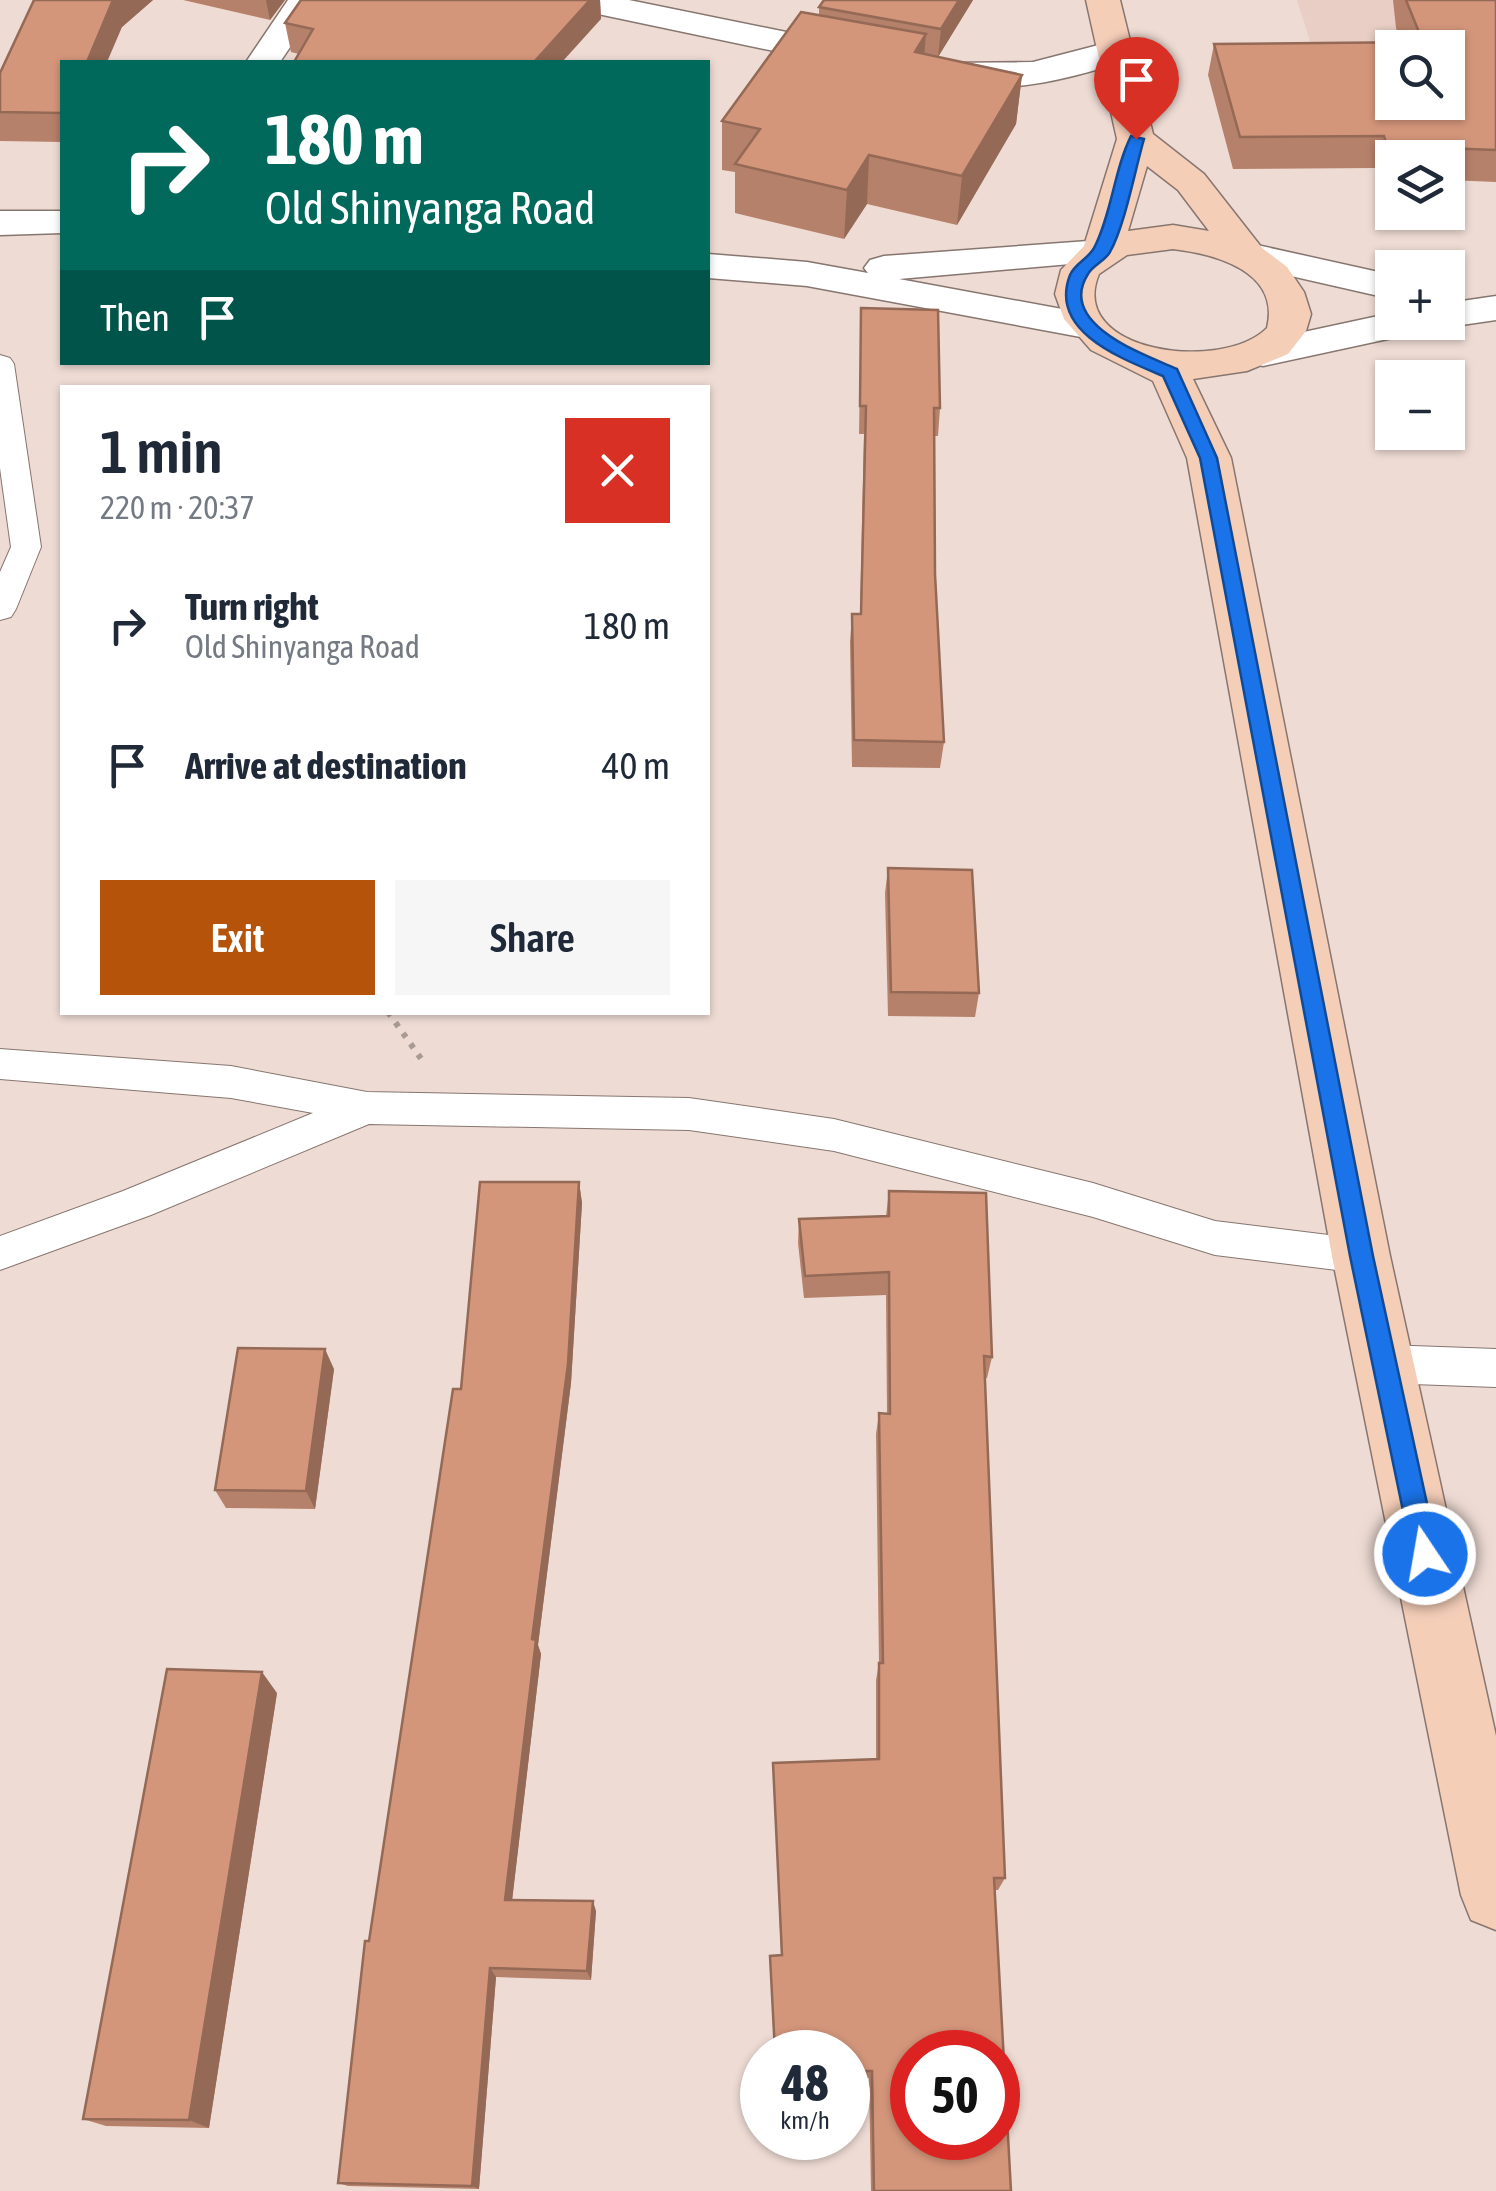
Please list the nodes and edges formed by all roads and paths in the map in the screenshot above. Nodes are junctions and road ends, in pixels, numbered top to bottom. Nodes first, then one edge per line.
1 (305, 0) edge
2 (579, 0) edge
3 (1103, 0) edge
4 (1114, 52) junction
5 (264, 60) edge
6 (1136, 139) junction
7 (60, 222) edge
8 (0, 223) edge
9 (1102, 252) junction
10 (1248, 255) junction
11 (710, 266) edge
12 (807, 274) junction
13 (1375, 284) edge
14 (1375, 329) edge
15 (1099, 336) junction
16 (1263, 352) junction
17 (0, 364) edge
18 (1208, 458) junction
19 (0, 609) edge
20 (0, 1064) edge
21 (367, 1108) junction
22 (0, 1253) edge
23 (1362, 1256) junction
24 (1386, 1364) junction
25 (1496, 1368) edge
26 (1496, 1896) edge

1 - 5 street
2 - 4 street
3 - 4 main road
4 - 6 main road
6 - 9 main road
6 - 10 main road
7 - 8 street
9 - 10 main road
9 - 12 street
9 - 15 main road
10 - 13 street
10 - 16 main road
11 - 12 street
12 - 15 street
14 - 16 street
15 - 16 main road
15 - 18 main road
16 - 18 main road
17 - 19 lane
18 - 23 main road
20 - 21 lane
21 - 22 lane
21 - 23 lane
23 - 24 main road
24 - 25 lane
24 - 26 main road

